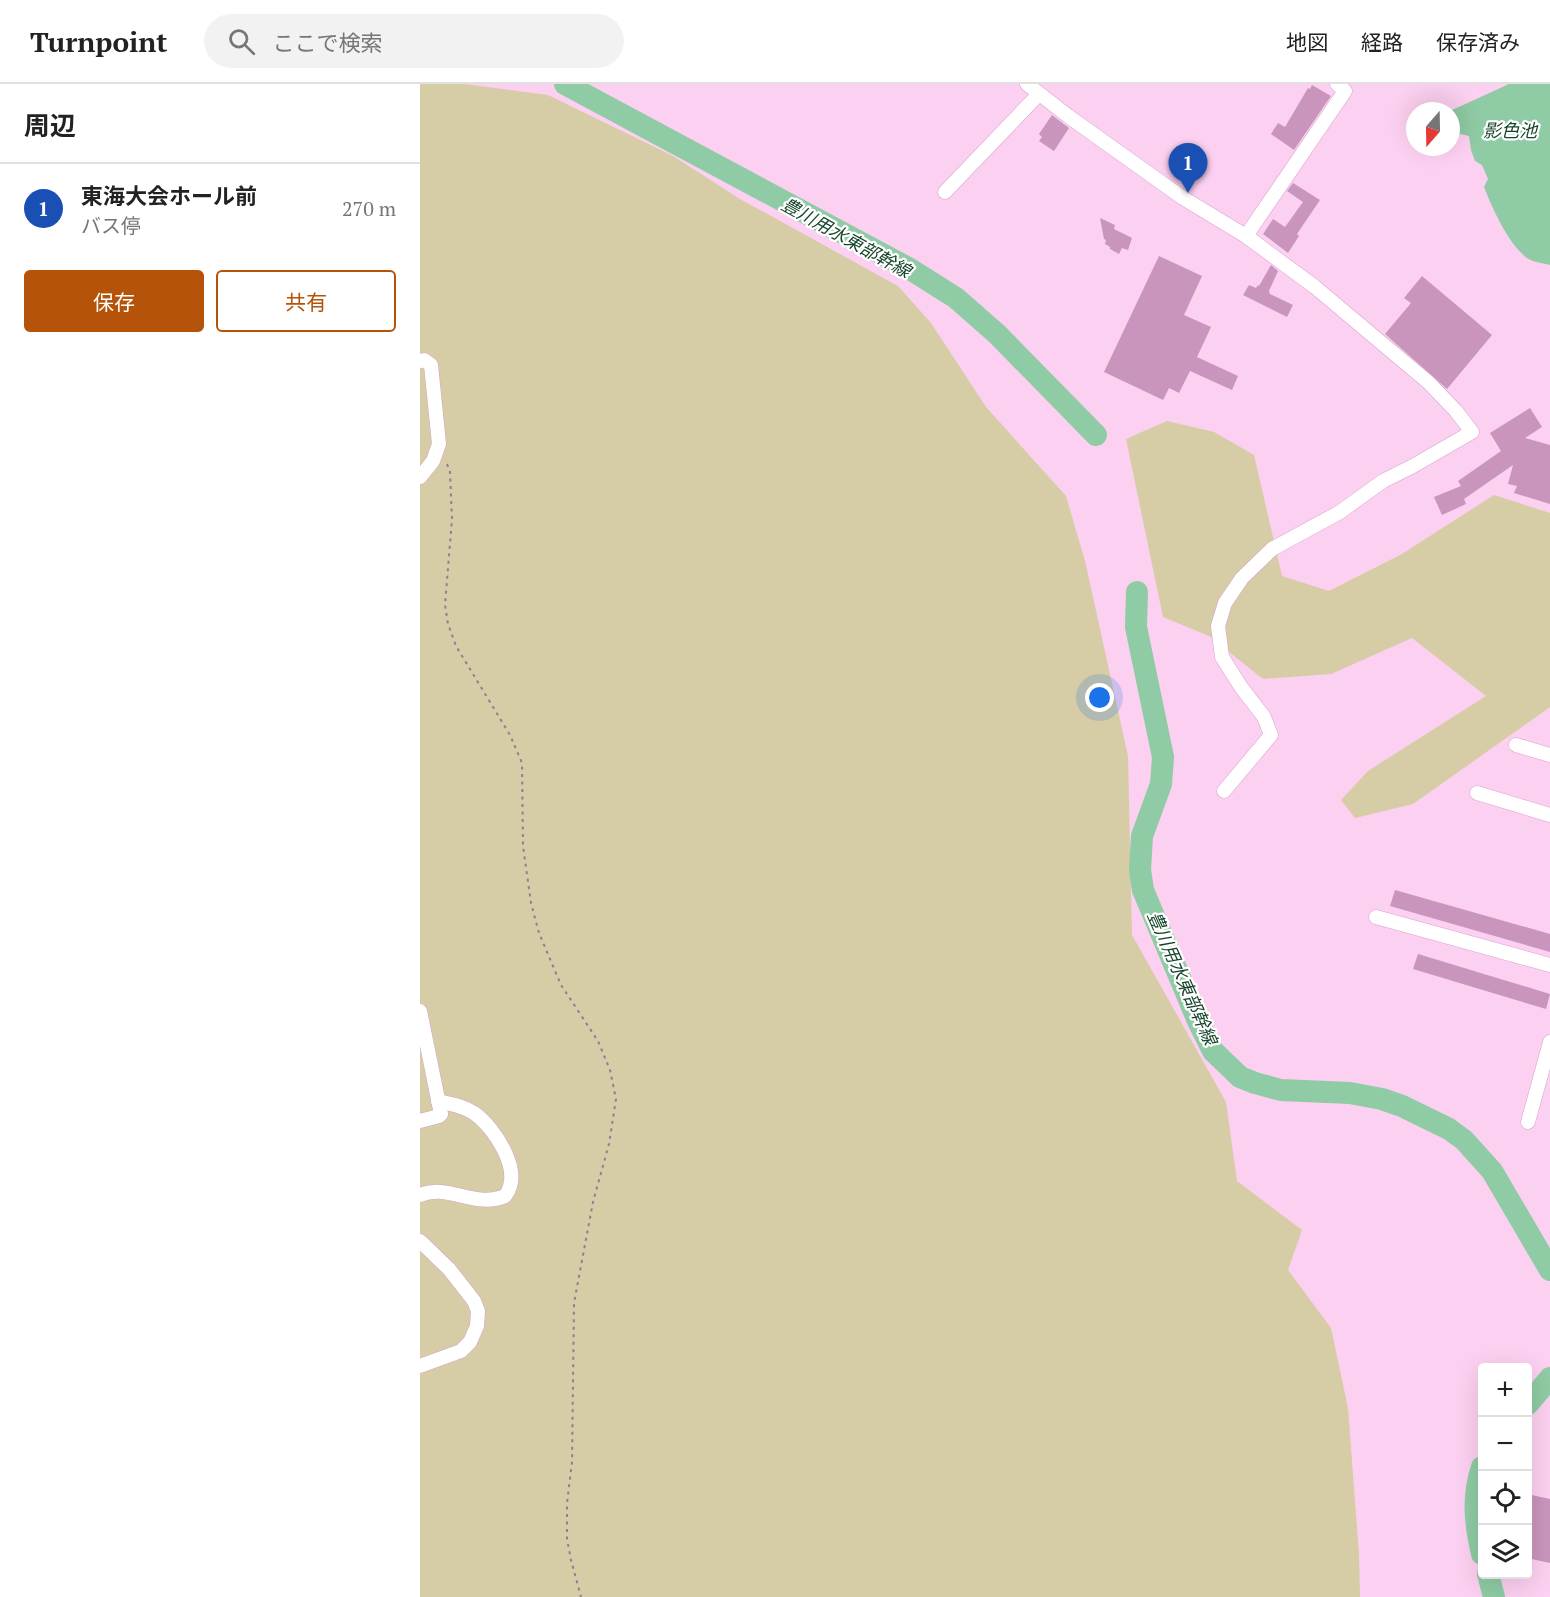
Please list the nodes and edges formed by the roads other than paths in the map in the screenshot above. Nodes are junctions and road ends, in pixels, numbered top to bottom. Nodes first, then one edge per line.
1 (1027, 84) edge
2 (1337, 84) edge
3 (1039, 94) junction
4 (945, 192) dead end
5 (1246, 236) junction
6 (420, 361) edge
7 (420, 477) edge
8 (1516, 745) dead end
9 (1550, 755) edge
10 (1224, 791) dead end
11 (1477, 793) dead end
12 (1550, 815) edge
13 (1376, 917) dead end
14 (1550, 965) edge
15 (420, 1011) edge
16 (1550, 1042) edge
17 (438, 1101) junction
18 (420, 1121) edge
19 (1528, 1122) dead end
20 (420, 1195) edge
21 (420, 1241) edge
22 (420, 1366) edge

1 - 3 street
2 - 5 street
3 - 4 street
3 - 5 street
5 - 10 street
6 - 7 street
8 - 9 street
11 - 12 street
13 - 14 street
15 - 17 street
16 - 19 street
17 - 18 street
17 - 20 street
21 - 22 street

